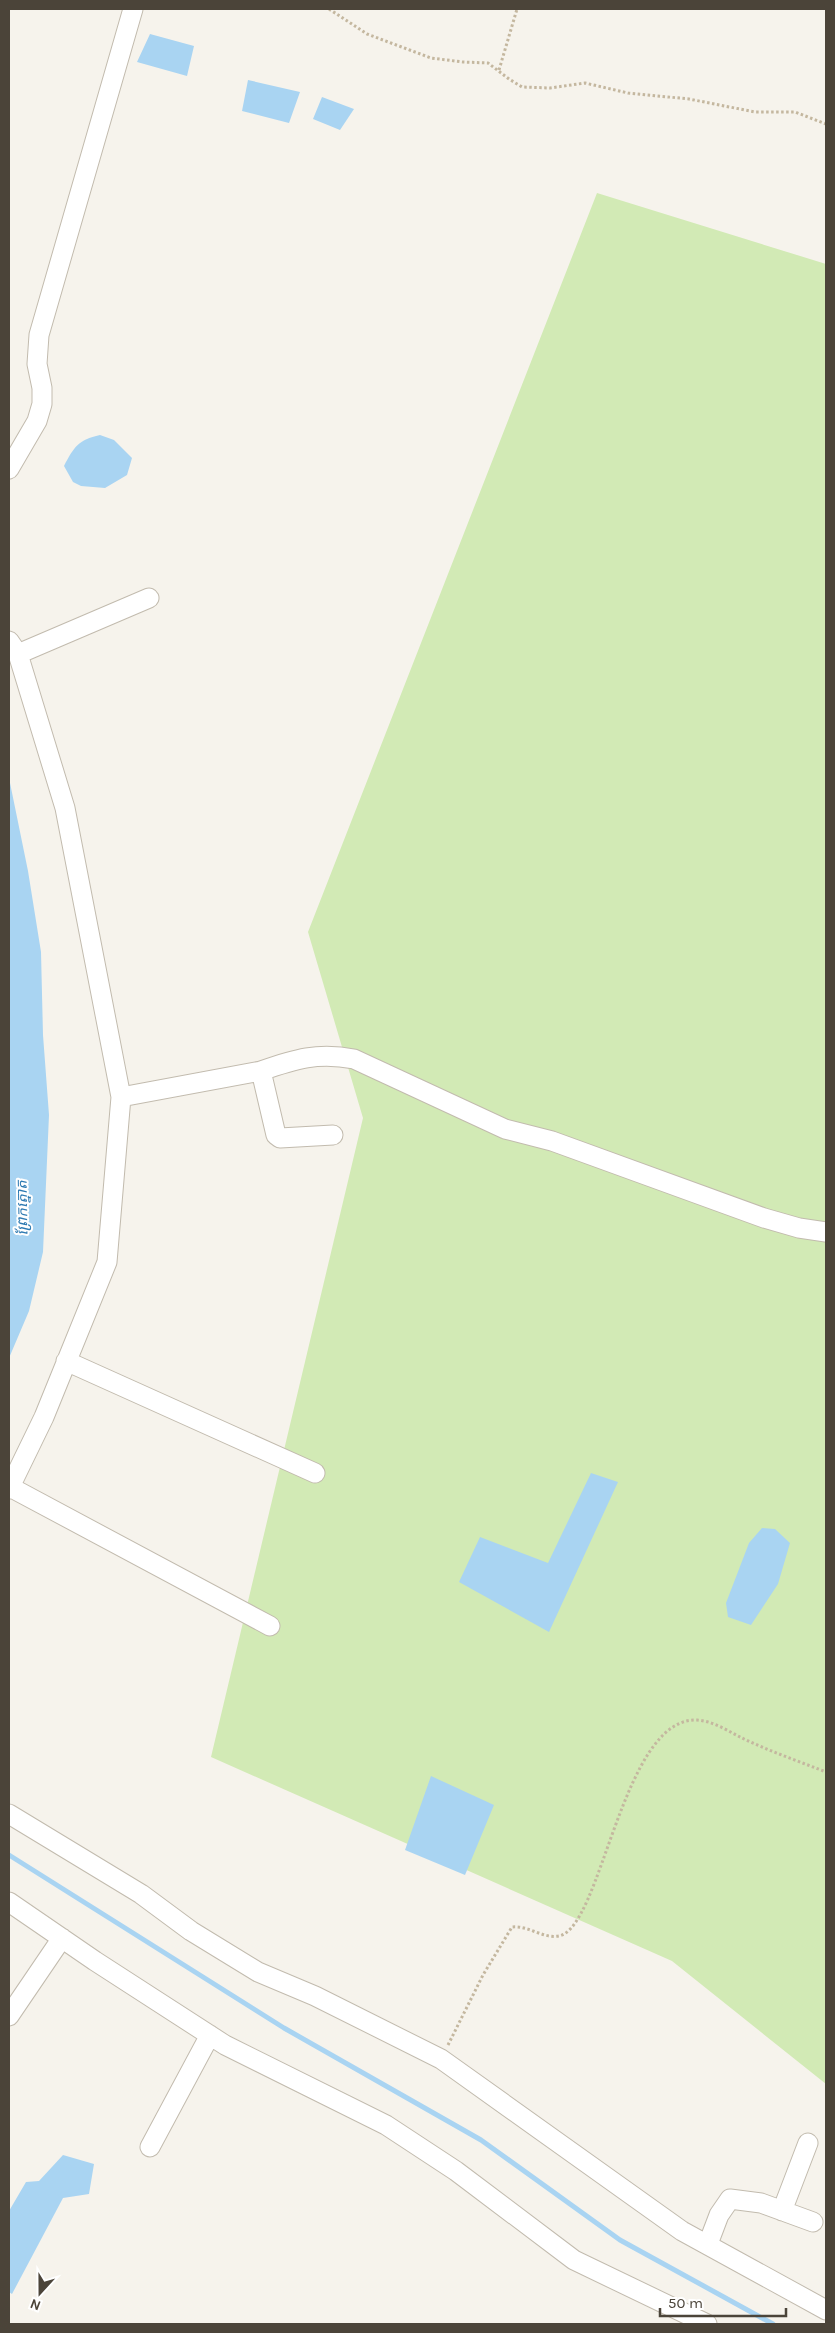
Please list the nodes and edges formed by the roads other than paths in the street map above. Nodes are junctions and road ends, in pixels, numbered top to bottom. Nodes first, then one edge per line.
1 (133, 9) edge
2 (9, 469) edge
3 (149, 598) dead end
4 (13, 647) edge
5 (261, 1071) junction
6 (120, 1096) junction
7 (333, 1135) dead end
8 (826, 1232) edge
9 (66, 1362) junction
10 (315, 1473) dead end
11 (9, 1488) edge
12 (270, 1626) dead end
13 (9, 1814) edge
14 (9, 1902) edge
15 (62, 1938) junction
16 (9, 2016) edge
17 (210, 2035) junction
18 (808, 2143) dead end
19 (150, 2147) dead end
20 (782, 2211) junction
21 (813, 2222) dead end
22 (708, 2244) junction
23 (826, 2310) edge
24 (707, 2324) edge

1 - 2 street
3 - 4 street
4 - 6 street
5 - 6 street
5 - 7 street
5 - 8 street
6 - 9 street
9 - 10 street
9 - 11 street
11 - 12 street
13 - 22 street
14 - 15 street
15 - 16 street
15 - 17 street
17 - 19 street
17 - 24 street
18 - 20 street
20 - 21 street
20 - 22 street
22 - 23 street

